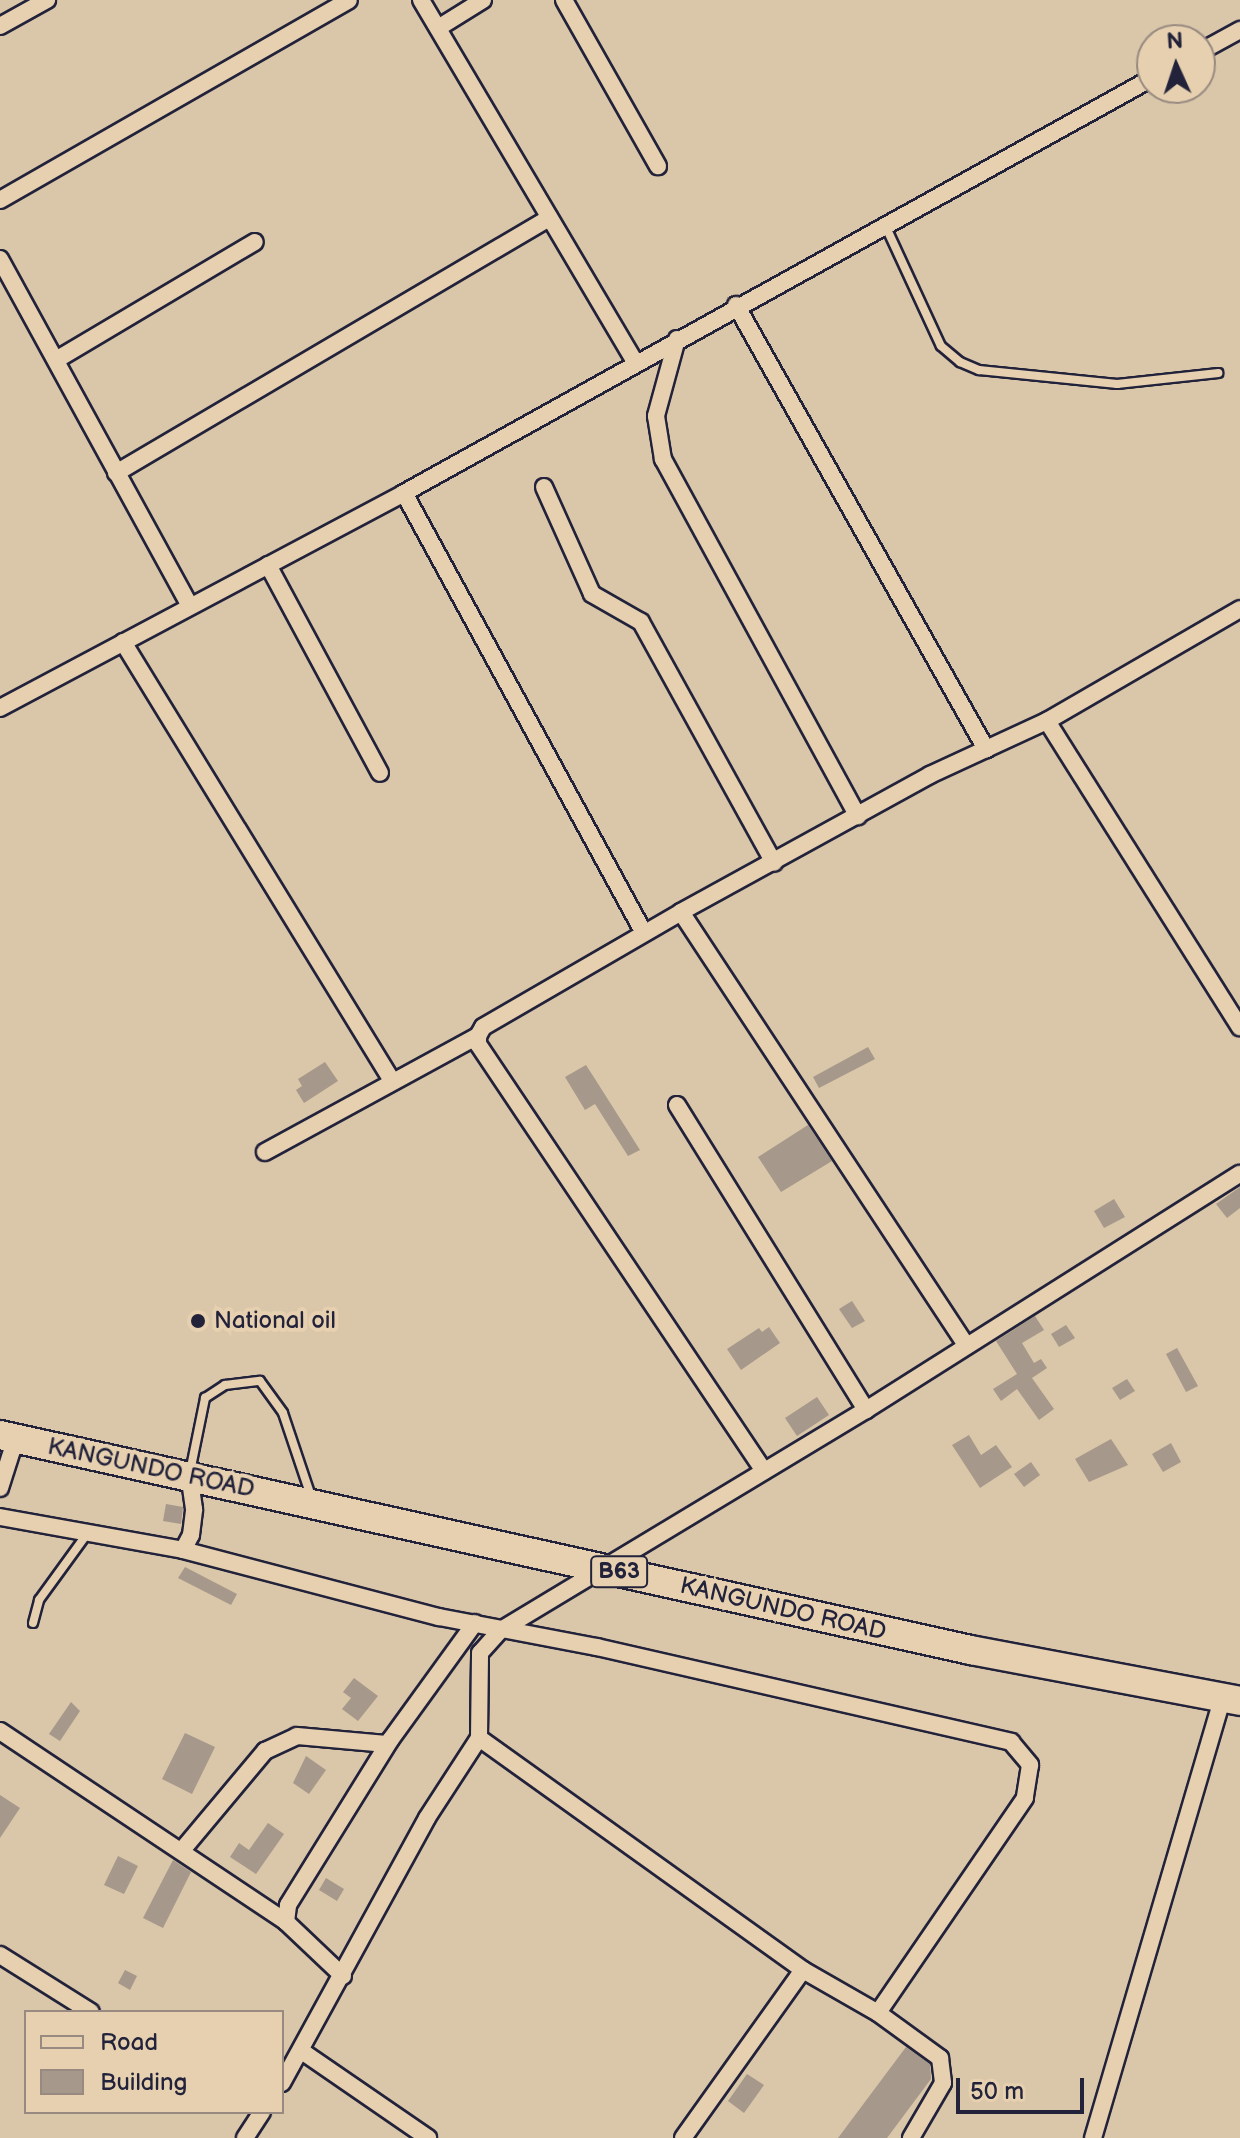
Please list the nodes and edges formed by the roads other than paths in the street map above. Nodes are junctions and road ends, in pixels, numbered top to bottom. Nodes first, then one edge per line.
1 (47, 0) edge
2 (349, 0) edge
3 (421, 0) edge
4 (483, 0) edge
5 (564, 0) edge
6 (0, 26) edge
7 (438, 28) junction
8 (1240, 30) edge
9 (1216, 43) edge
10 (1136, 87) edge
11 (658, 166) dead end
12 (0, 200) edge
13 (549, 218) junction
14 (885, 224) junction
15 (255, 242) dead end
16 (0, 259) edge
17 (6, 284) edge
18 (736, 305) junction
19 (677, 339) junction
20 (56, 360) junction
21 (636, 363) junction
22 (1218, 373) dead end
23 (116, 473) junction
24 (544, 487) dead end
25 (404, 493) junction
26 (268, 565) junction
27 (190, 606) junction
28 (1240, 609) edge
29 (123, 642) junction
30 (0, 708) edge
31 (1047, 721) junction
32 (986, 749) junction
33 (380, 773) dead end
34 (858, 816) junction
35 (774, 863) junction
36 (681, 912) junction
37 (644, 933) junction
38 (1240, 1027) edge
39 (478, 1036) junction
40 (391, 1079) junction
41 (677, 1105) dead end
42 (265, 1152) dead end
43 (1240, 1174) edge
44 (966, 1345) junction
45 (866, 1410) junction
46 (8, 1436) edge
47 (764, 1471) junction
48 (189, 1475) junction
49 (0, 1488) edge
50 (314, 1504) junction
51 (0, 1517) edge
52 (87, 1533) junction
53 (183, 1550) junction
54 (602, 1568) junction
55 (33, 1623) dead end
56 (475, 1623) junction
57 (501, 1630) junction
58 (1231, 1700) edge
59 (0, 1731) edge
60 (479, 1738) junction
61 (387, 1744) junction
62 (183, 1849) junction
63 (286, 1922) junction
64 (0, 1955) edge
65 (803, 1970) junction
66 (343, 1976) junction
67 (88, 2010) edge
68 (878, 2013) junction
69 (303, 2052) junction
70 (284, 2080) edge
71 (257, 2114) edge
72 (245, 2138) edge
73 (428, 2138) edge
74 (683, 2138) edge
75 (911, 2138) edge
76 (1093, 2138) edge

1 - 6 street
2 - 12 street
3 - 7 street
4 - 7 street
5 - 11 street
7 - 13 street
8 - 9 street
10 - 14 street
13 - 21 street
13 - 23 street
14 - 18 street
14 - 22 lane
15 - 20 street
16 - 17 street
17 - 20 street
18 - 19 street
18 - 32 street
19 - 21 street
19 - 34 street
20 - 23 street
21 - 25 street
23 - 27 street
24 - 35 street
25 - 26 street
25 - 37 street
26 - 27 street
26 - 33 street
27 - 29 street
28 - 31 street
29 - 30 street
29 - 40 street
31 - 32 street
31 - 38 street
32 - 34 street
34 - 35 street
35 - 36 street
36 - 37 street
36 - 44 street
37 - 39 street
39 - 40 street
39 - 47 street
40 - 42 street
41 - 45 street
43 - 44 street
44 - 45 street
45 - 47 street
46 - 48 highway, KANGUNDO ROAD / B63
46 - 49 street
47 - 54 street
48 - 50 highway, KANGUNDO ROAD / B63
48 - 50 lane
48 - 53 street
50 - 54 highway, KANGUNDO ROAD / B63
51 - 52 street
52 - 53 street
52 - 55 lane
53 - 56 street
54 - 57 street
54 - 58 highway, KANGUNDO ROAD / B63
56 - 57 street
56 - 61 street
57 - 60 street
57 - 68 street
58 - 76 street
59 - 62 street
60 - 65 street
60 - 66 street
61 - 62 street
61 - 63 street
62 - 63 street
63 - 66 street
64 - 67 street
65 - 68 street
65 - 74 street
66 - 69 street
68 - 75 street
69 - 70 street
69 - 73 street
71 - 72 street

